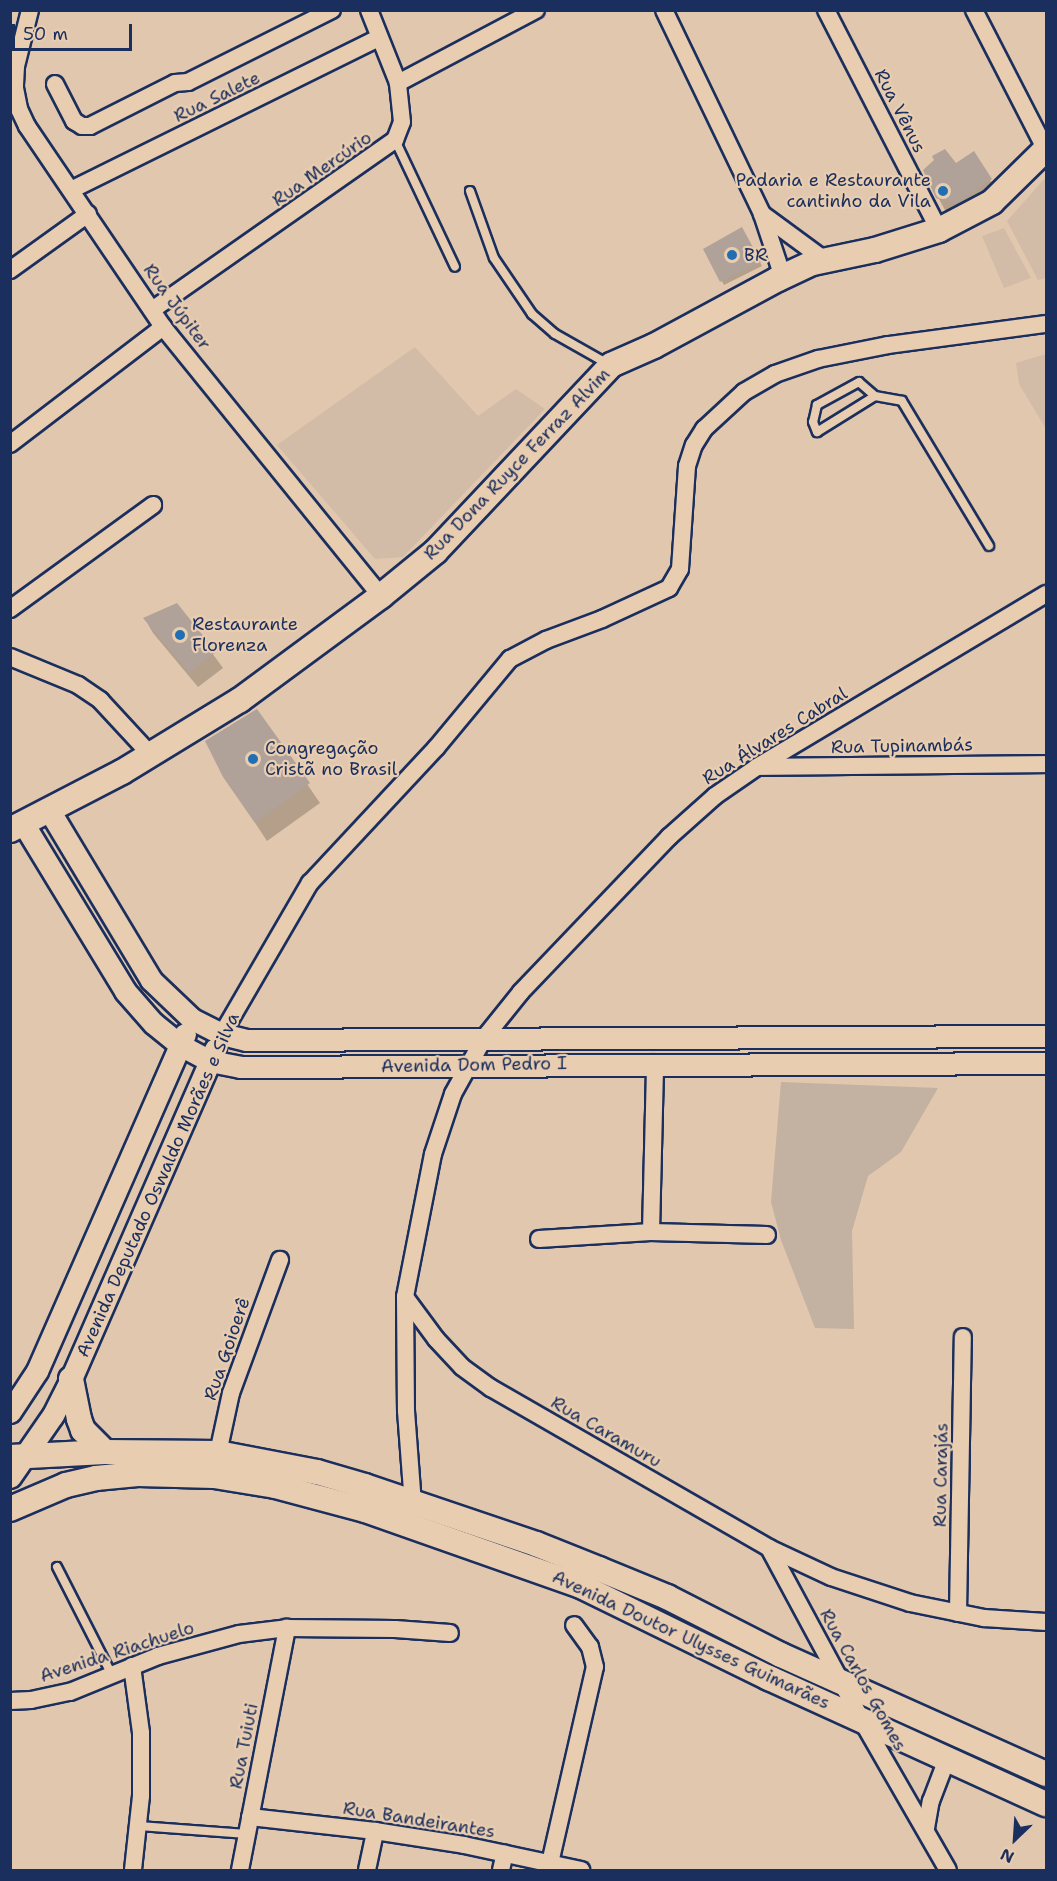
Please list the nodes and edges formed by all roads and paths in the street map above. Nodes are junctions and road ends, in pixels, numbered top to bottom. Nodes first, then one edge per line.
1 (30, 10) edge
2 (332, 10) edge
3 (369, 10) edge
4 (536, 10) edge
5 (664, 10) edge
6 (826, 10) edge
7 (974, 10) edge
8 (379, 38) junction
9 (398, 83) junction
10 (55, 84) dead end
11 (395, 140) junction
12 (1046, 149) edge
13 (71, 190) junction
14 (470, 191) dead end
15 (88, 214) junction
16 (762, 214) junction
17 (939, 230) junction
18 (826, 261) junction
19 (455, 267) dead end
20 (10, 270) edge
21 (783, 277) junction
22 (152, 310) junction
23 (1047, 324) edge
24 (163, 327) junction
25 (611, 365) junction
26 (875, 396) junction
27 (10, 444) edge
28 (153, 505) dead end
29 (989, 546) dead end
30 (1047, 594) edge
31 (381, 596) junction
32 (10, 609) edge
33 (10, 657) edge
34 (149, 753) junction
35 (1047, 764) edge
36 (758, 767) junction
37 (49, 810) junction
38 (17, 827) edge
39 (192, 1019) junction
40 (222, 1035) junction
41 (1046, 1036) edge
42 (484, 1038) junction
43 (180, 1045) junction
44 (210, 1061) junction
45 (655, 1063) junction
46 (1046, 1063) edge
47 (468, 1065) junction
48 (651, 1232) junction
49 (767, 1235) dead end
50 (539, 1239) dead end
51 (280, 1260) dead end
52 (405, 1297) junction
53 (963, 1337) dead end
54 (71, 1378) junction
55 (10, 1412) edge
56 (105, 1452) junction
57 (218, 1453) junction
58 (18, 1457) edge
59 (10, 1477) edge
60 (413, 1504) junction
61 (10, 1509) edge
62 (769, 1548) junction
63 (57, 1567) dead end
64 (958, 1613) junction
65 (1047, 1622) edge
66 (574, 1625) dead end
67 (287, 1628) junction
68 (450, 1633) dead end
69 (132, 1666) junction
70 (112, 1675) junction
71 (842, 1682) junction
72 (10, 1701) edge
73 (861, 1719) junction
74 (947, 1759) junction
75 (1047, 1774) edge
76 (1047, 1781) edge
77 (1047, 1804) edge
78 (249, 1825) junction
79 (139, 1826) junction
80 (926, 1828) junction
81 (375, 1831) junction
82 (505, 1853) junction
83 (550, 1863) junction
84 (133, 1870) edge
85 (240, 1870) edge
86 (367, 1870) edge
87 (501, 1870) edge
88 (581, 1870) edge
89 (948, 1870) edge

1 - 13 street, Rua Júpiter
2 - 10 street
3 - 8 street, Rua Mercúrio
4 - 9 street
5 - 16 street
6 - 17 street, Rua Vênus
7 - 12 street
8 - 9 street, Rua Mercúrio
8 - 13 street, Rua Salete
9 - 11 street, Rua Mercúrio
11 - 19 lane
11 - 22 street, Rua Mercúrio
12 - 17 main road, Rua Dona Ruyce Ferraz Alvim
13 - 15 street, Rua Júpiter
14 - 25 lane
15 - 20 street
15 - 22 street, Rua Júpiter
16 - 18 street
16 - 21 street
17 - 18 main road, Rua Dona Ruyce Ferraz Alvim
18 - 21 main road, Rua Dona Ruyce Ferraz Alvim
21 - 25 main road, Rua Dona Ruyce Ferraz Alvim
22 - 24 street, Rua Júpiter
23 - 40 street, Avenida Deputado Oswaldo Morães e Silva
24 - 27 street
24 - 31 street, Rua Júpiter
25 - 31 main road, Rua Dona Ruyce Ferraz Alvim
26 - 26 lane
26 - 29 lane
28 - 32 street
30 - 36 street, Rua Álvares Cabral
31 - 34 main road, Rua Dona Ruyce Ferraz Alvim
33 - 34 street
34 - 37 main road, Rua Dona Ruyce Ferraz Alvim
35 - 36 street, Rua Tupinambás
36 - 42 street, Rua Álvares Cabral
37 - 38 main road, Rua Dona Ruyce Ferraz Alvim
37 - 39 street, Avenida Dom Pedro I
38 - 43 street, Avenida Dom Pedro I
39 - 40 street, Avenida Dom Pedro I
39 - 43 street, Avenida Deputado Oswaldo Morães e Silva
40 - 42 street, Avenida Dom Pedro I
40 - 44 street, Avenida Deputado Oswaldo Morães e Silva
41 - 42 street, Avenida Dom Pedro I
41 - 46 street
42 - 47 street, Rua Álvares Cabral
43 - 44 street, Avenida Dom Pedro I
43 - 55 street, Avenida Deputado Oswaldo Morães e Silva
44 - 47 street, Avenida Dom Pedro I
44 - 54 street, Avenida Deputado Oswaldo Morães e Silva
45 - 46 street, Avenida Dom Pedro I
45 - 47 street, Avenida Dom Pedro I
45 - 48 street
47 - 52 street
48 - 49 street
48 - 50 street
51 - 57 street, Rua Goioerê
52 - 60 street
52 - 62 street, Rua Caramuru
53 - 64 street, Rua Carajás
54 - 56 main road
54 - 58 street, Avenida Deputado Oswaldo Morães e Silva
56 - 57 main road, Avenida Doutor Ulysses Guimarães
56 - 58 main road, Avenida Doutor Ulysses Guimarães
57 - 60 main road, Avenida Doutor Ulysses Guimarães
58 - 59 street
60 - 71 main road, Avenida Doutor Ulysses Guimarães
61 - 73 main road, Avenida Doutor Ulysses Guimarães
62 - 64 street, Rua Caramuru
62 - 71 street, Rua Carlos Gomes
63 - 70 lane
64 - 65 street, Rua Caramuru
66 - 83 street
67 - 68 street, Avenida Riachuelo
67 - 69 street, Avenida Riachuelo
67 - 78 street, Rua Tuiuti
69 - 70 street, Avenida Riachuelo
69 - 79 street
70 - 72 street, Avenida Riachuelo
71 - 73 street, Rua Carlos Gomes
71 - 75 main road, Avenida Doutor Ulysses Guimarães
73 - 74 main road, Avenida Doutor Ulysses Guimarães
73 - 80 street, Rua Carlos Gomes
74 - 76 main road
74 - 77 main road, Avenida Doutor Ulysses Guimarães
74 - 80 street
78 - 79 lane
78 - 81 street, Rua Bandeirantes
78 - 85 street, Rua Tuiuti
79 - 84 street
80 - 89 street, Rua Carlos Gomes
81 - 82 street, Rua Bandeirantes
81 - 86 street
82 - 83 street, Rua Bandeirantes
82 - 87 street
83 - 88 street, Rua Bandeirantes

